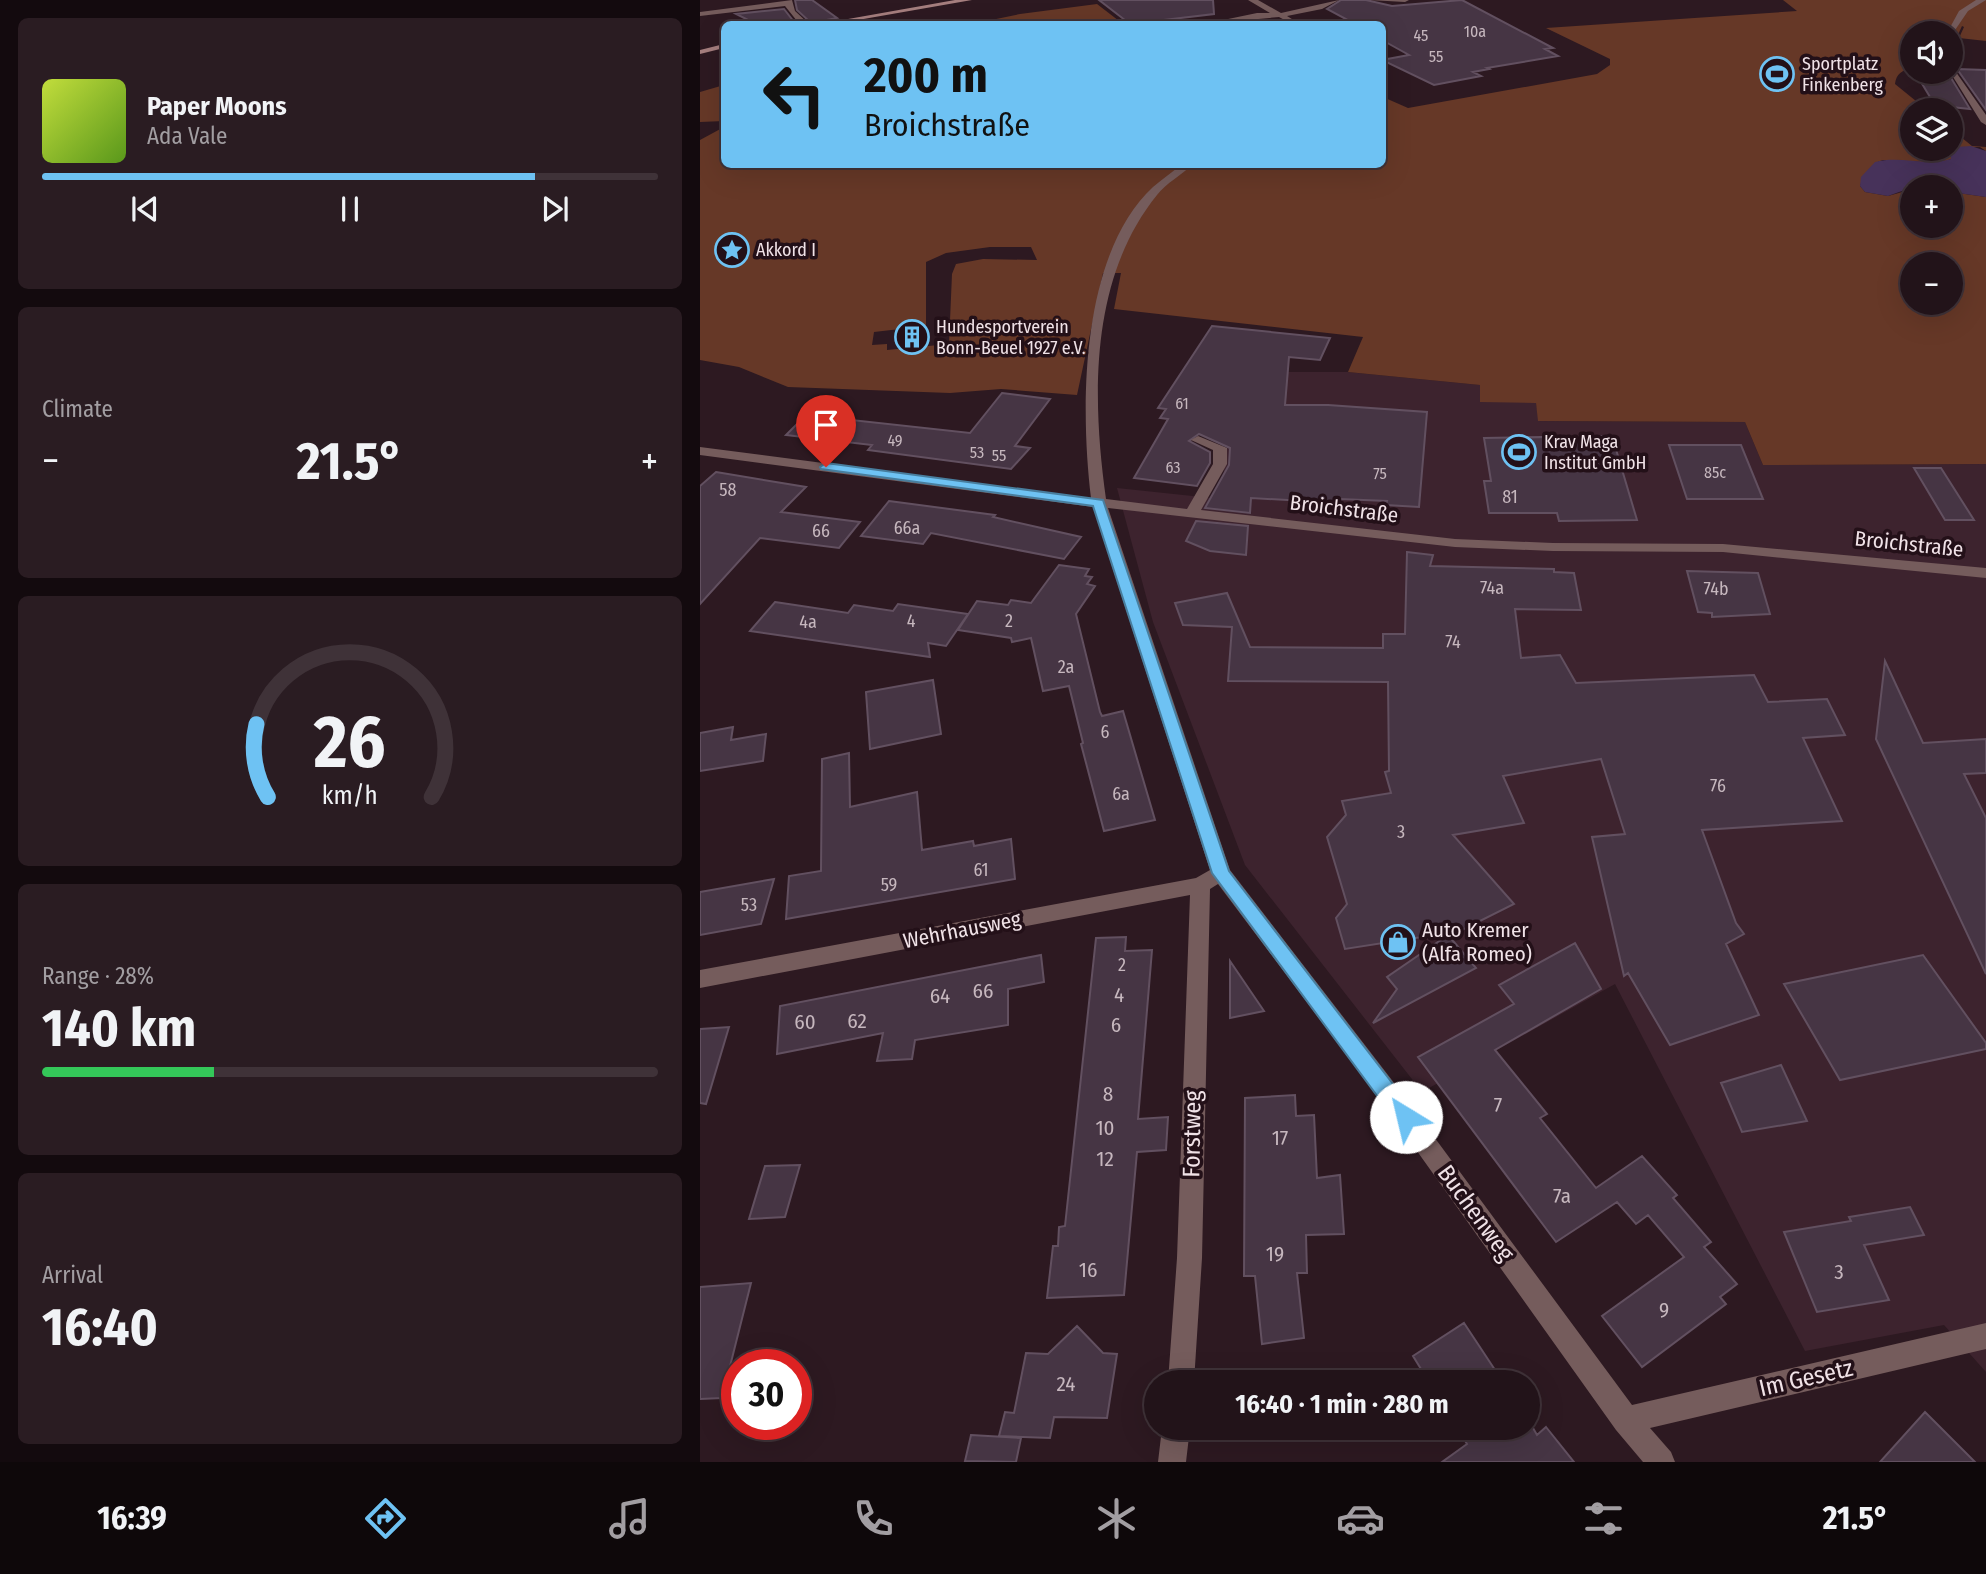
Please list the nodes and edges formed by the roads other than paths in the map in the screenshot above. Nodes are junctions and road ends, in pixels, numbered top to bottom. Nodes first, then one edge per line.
1 (968, 0) edge
2 (1252, 0) edge
3 (1335, 0) edge
4 (1373, 0) edge
5 (1405, 0) edge
6 (1982, 0) edge
7 (788, 2) edge
8 (700, 14) edge
9 (1280, 15) junction
10 (802, 21) edge
11 (842, 21) edge
12 (1224, 21) edge
13 (1291, 21) edge
14 (1957, 21) edge
15 (721, 47) edge
16 (700, 52) edge
17 (1962, 84) edge
18 (1986, 122) edge
19 (1184, 168) edge
20 (1198, 440) dead end
21 (700, 451) edge
22 (1099, 503) junction
23 (1192, 513) junction
24 (1986, 573) edge
25 (1211, 879) junction
26 (700, 979) edge
27 (1986, 1336) edge
28 (1182, 1370) edge
29 (1626, 1420) junction
30 (1175, 1440) edge
31 (1172, 1462) edge
32 (1661, 1462) edge

1 - 11 main road
2 - 9 street
3 - 9 street
4 - 5 street
6 - 14 street
7 - 8 street
7 - 10 street
9 - 12 street
9 - 13 street
15 - 16 main road
17 - 18 street
19 - 22 street, Buchenweg
20 - 23 street
21 - 22 street, Broichstraße
22 - 23 street, Broichstraße
22 - 25 street, Buchenweg
23 - 24 street, Broichstraße
25 - 26 street, Wehrhausweg
25 - 28 street, Forstweg
25 - 29 street, Buchenweg
27 - 29 street, Im Gesetz
29 - 32 street, Buchenweg
30 - 31 street

